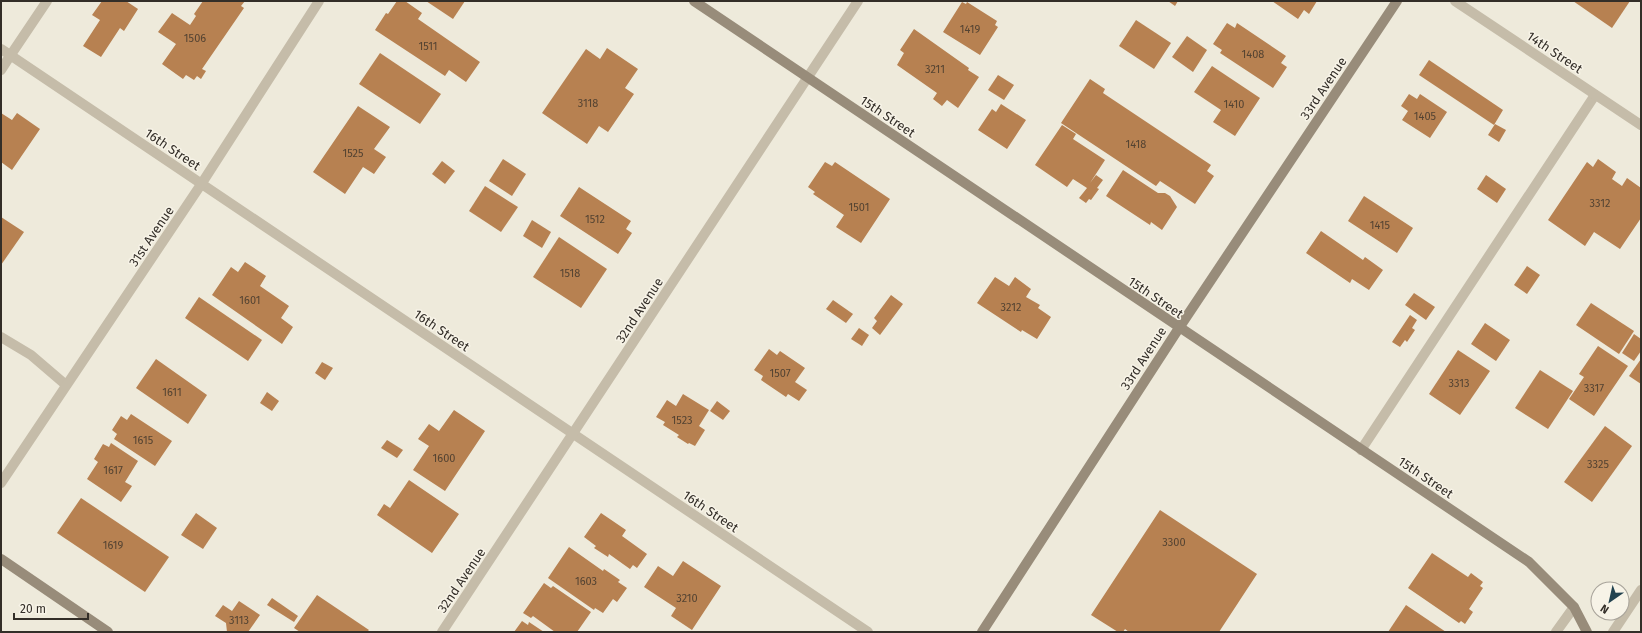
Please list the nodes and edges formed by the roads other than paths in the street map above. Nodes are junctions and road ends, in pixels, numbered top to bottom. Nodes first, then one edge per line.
1 (46, 1) edge
2 (319, 1) edge
3 (694, 1) edge
4 (858, 1) edge
5 (1396, 1) edge
6 (1455, 1) edge
7 (1, 49) edge
8 (10, 56) junction
9 (1, 70) edge
10 (807, 77) junction
11 (1595, 95) junction
12 (1641, 125) edge
13 (202, 183) junction
14 (1179, 328) junction
15 (1, 337) edge
16 (66, 385) junction
17 (573, 435) junction
18 (1361, 450) junction
19 (1, 483) edge
20 (1, 559) edge
21 (1641, 590) edge
22 (1574, 607) junction
23 (108, 632) edge
24 (442, 632) edge
25 (868, 632) edge
26 (982, 632) edge
27 (1556, 632) edge
28 (1587, 632) edge
29 (1613, 632) edge

1 - 8 street
2 - 13 street, 31st Avenue
3 - 10 main road, 15th Street
4 - 10 street, 32nd Avenue
5 - 14 main road, 33rd Avenue
6 - 11 street, 14th Street
7 - 8 street, 16th Street
8 - 9 street
8 - 13 street, 16th Street
10 - 14 main road, 15th Street
10 - 17 street, 32nd Avenue
11 - 12 street, 14th Street
11 - 18 street
13 - 16 street, 31st Avenue
13 - 17 street, 16th Street
14 - 18 main road, 15th Street
14 - 26 main road, 33rd Avenue
15 - 16 street
16 - 19 street, 31st Avenue
17 - 24 street, 32nd Avenue
17 - 25 street, 16th Street
18 - 22 main road, 15th Street
20 - 23 main road
21 - 29 street
22 - 27 street
22 - 28 main road, 15th Street

